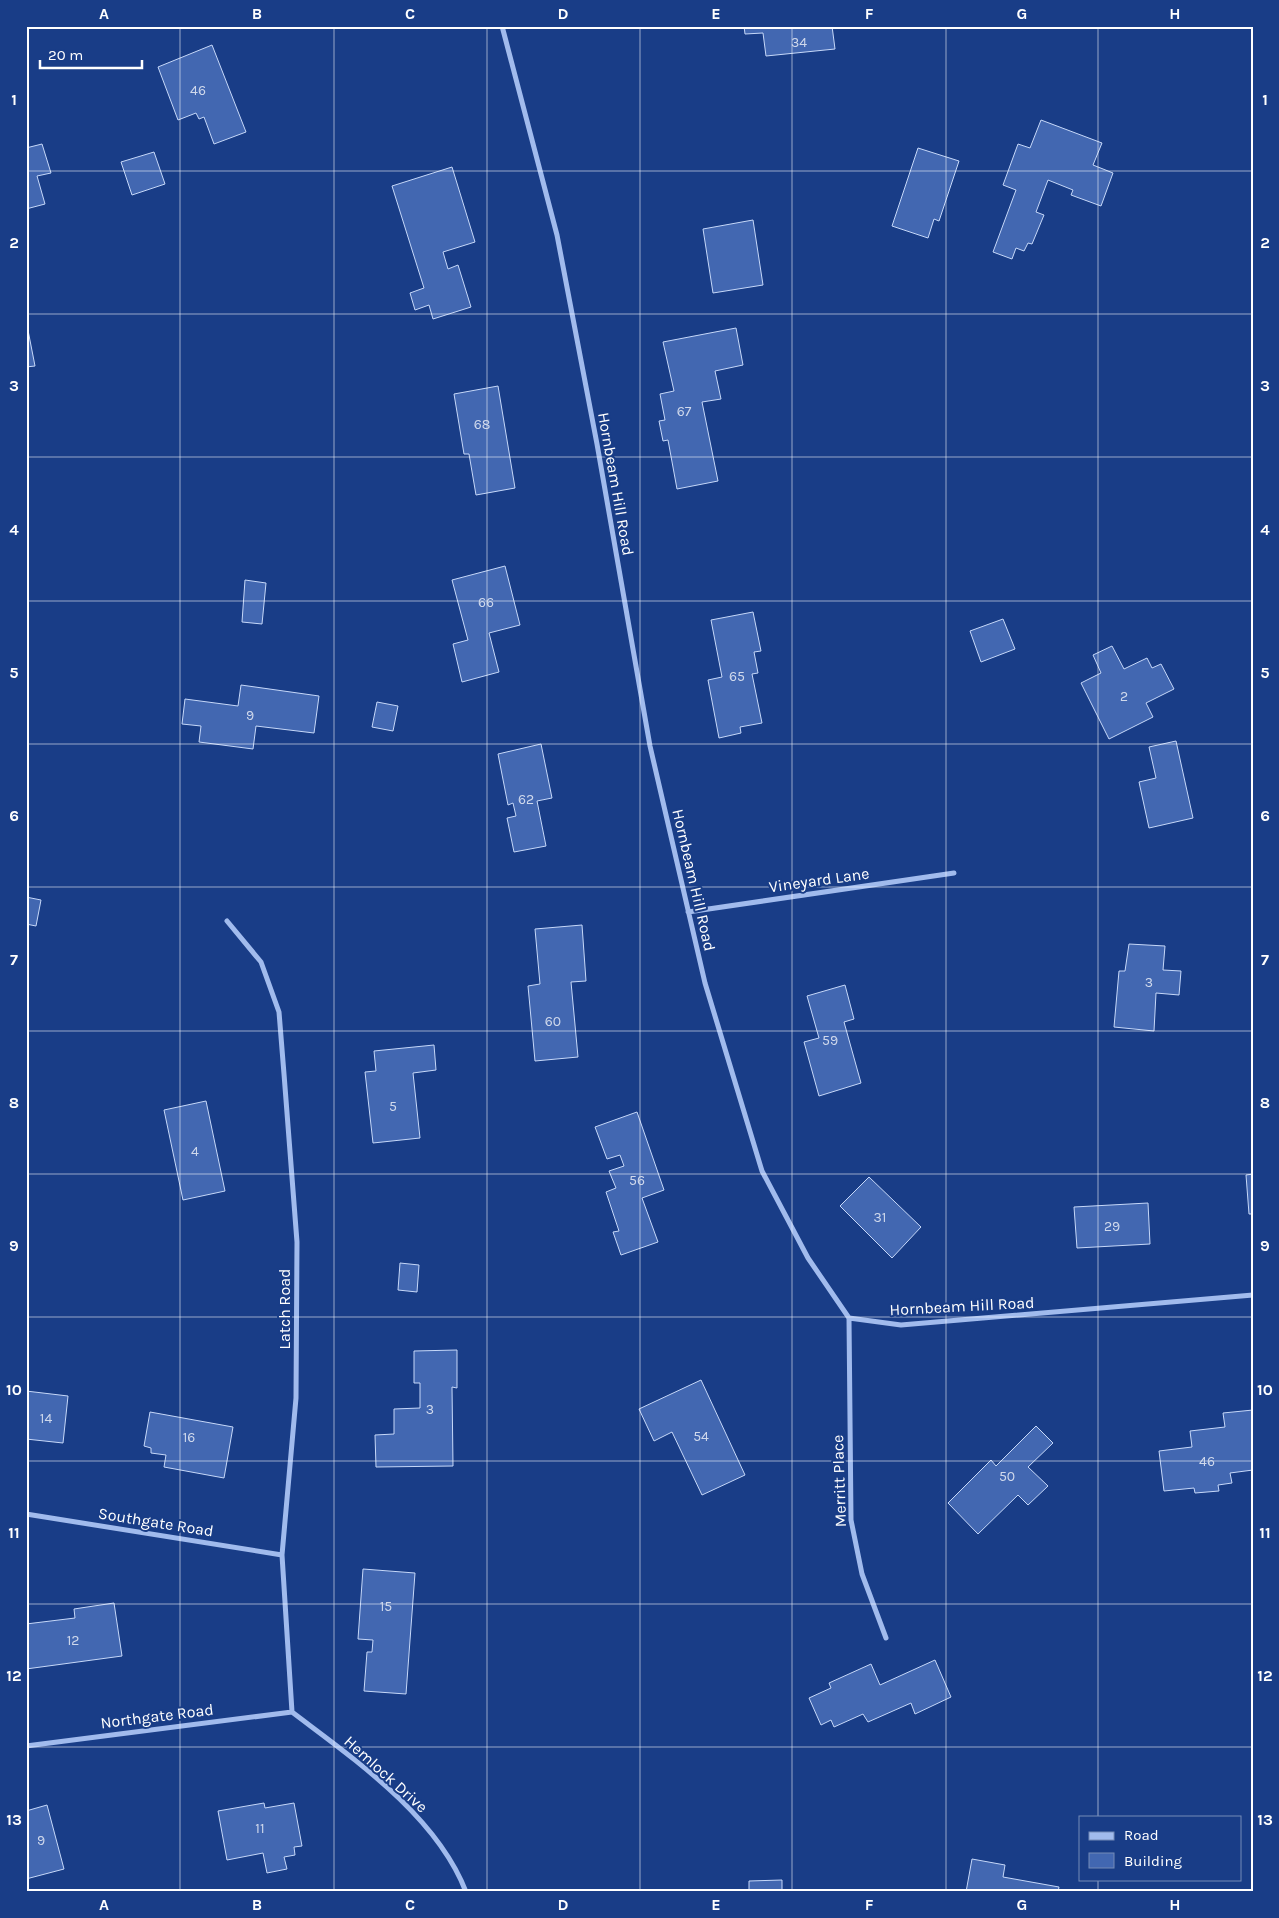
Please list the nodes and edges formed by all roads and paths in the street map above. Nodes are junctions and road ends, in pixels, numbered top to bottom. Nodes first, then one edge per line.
1 (502, 26) edge
2 (954, 873) dead end
3 (688, 912) junction
4 (227, 921) dead end
5 (1253, 1295) edge
6 (849, 1318) junction
7 (26, 1514) edge
8 (282, 1555) junction
9 (886, 1638) dead end
10 (292, 1712) junction
11 (26, 1746) edge
12 (466, 1892) edge

1 - 3 street, Hornbeam Hill Road
2 - 3 street, Vineyard Lane
3 - 6 street, Hornbeam Hill Road
4 - 8 street, Latch Road
5 - 6 street, Hornbeam Hill Road
6 - 9 street, Merritt Place
7 - 8 street, Southgate Road
8 - 10 street, Latch Road
10 - 11 street, Northgate Road
10 - 12 street, Hemlock Drive

